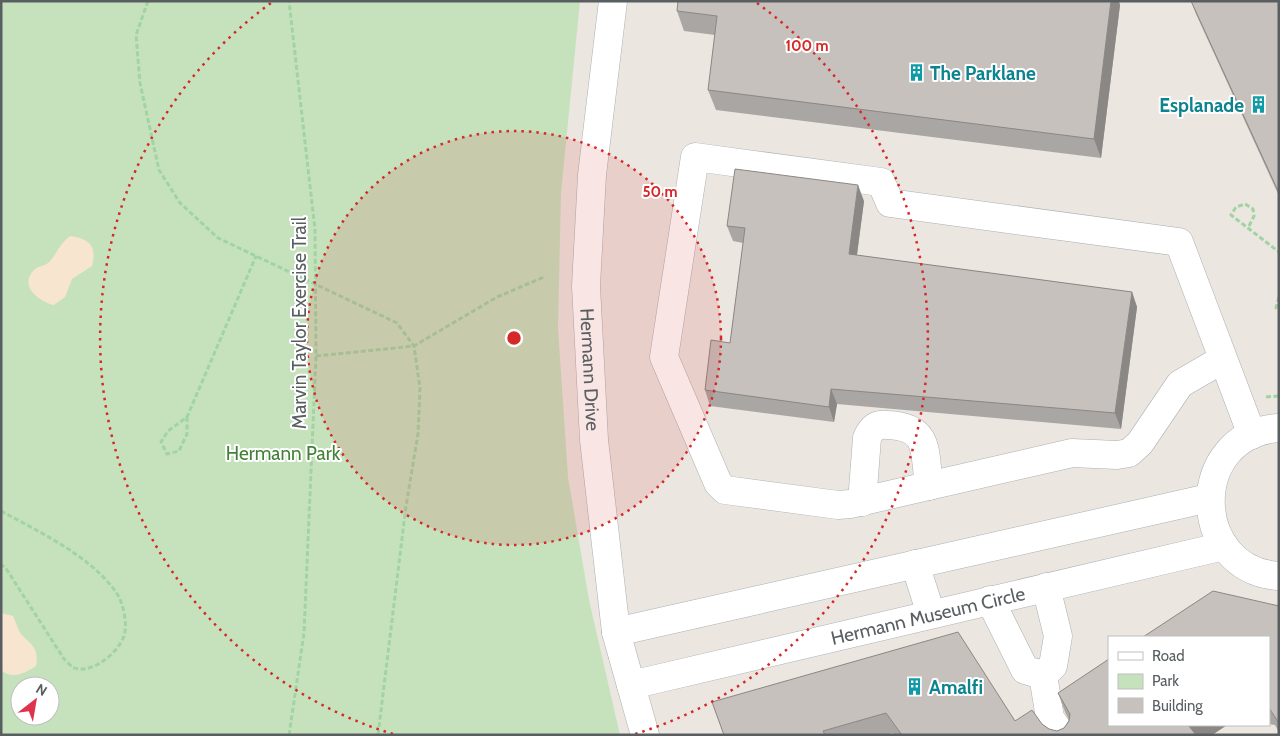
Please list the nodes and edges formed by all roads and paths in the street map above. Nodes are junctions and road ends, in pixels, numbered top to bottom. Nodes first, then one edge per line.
1 (148, 1) edge
2 (289, 1) edge
3 (613, 1) edge
4 (1248, 226) junction
5 (1279, 252) edge
6 (256, 256) junction
7 (544, 277) dead end
8 (315, 284) junction
9 (1279, 297) edge
10 (1279, 311) edge
11 (414, 346) junction
12 (316, 356) junction
13 (1223, 359) junction
14 (187, 416) junction
15 (1279, 428) edge
16 (1252, 434) junction
17 (929, 486) junction
18 (1209, 498) junction
19 (862, 502) junction
20 (1, 512) edge
21 (1224, 546) junction
22 (1, 564) edge
23 (915, 564) junction
24 (1279, 576) edge
25 (1046, 587) junction
26 (990, 600) junction
27 (931, 614) junction
28 (616, 632) junction
29 (1043, 675) junction
30 (631, 685) junction
31 (289, 735) edge
32 (378, 735) edge
33 (645, 735) edge
34 (1062, 735) edge

1 - 6 path
2 - 8 path, Marvin Taylor Exercise Trail
3 - 28 street, Hermann Drive
4 - 4 path
4 - 5 path
6 - 8 path
6 - 14 path
7 - 11 path
8 - 11 path
8 - 12 path, Marvin Taylor Exercise Trail
9 - 10 path
11 - 12 path
11 - 32 path
12 - 31 path, Marvin Taylor Exercise Trail
13 - 16 street
13 - 17 street
13 - 19 street
14 - 14 path
15 - 16 street
16 - 18 street
17 - 19 street
17 - 19 street
18 - 21 street
18 - 23 street
20 - 22 path
21 - 24 street
21 - 25 street, Hermann Museum Circle
23 - 27 street
23 - 28 street
25 - 26 street, Hermann Museum Circle
25 - 29 street
26 - 27 street, Hermann Museum Circle
26 - 29 street
27 - 30 street, Hermann Museum Circle
28 - 30 street, Hermann Drive
29 - 34 street
30 - 33 street, Hermann Drive

